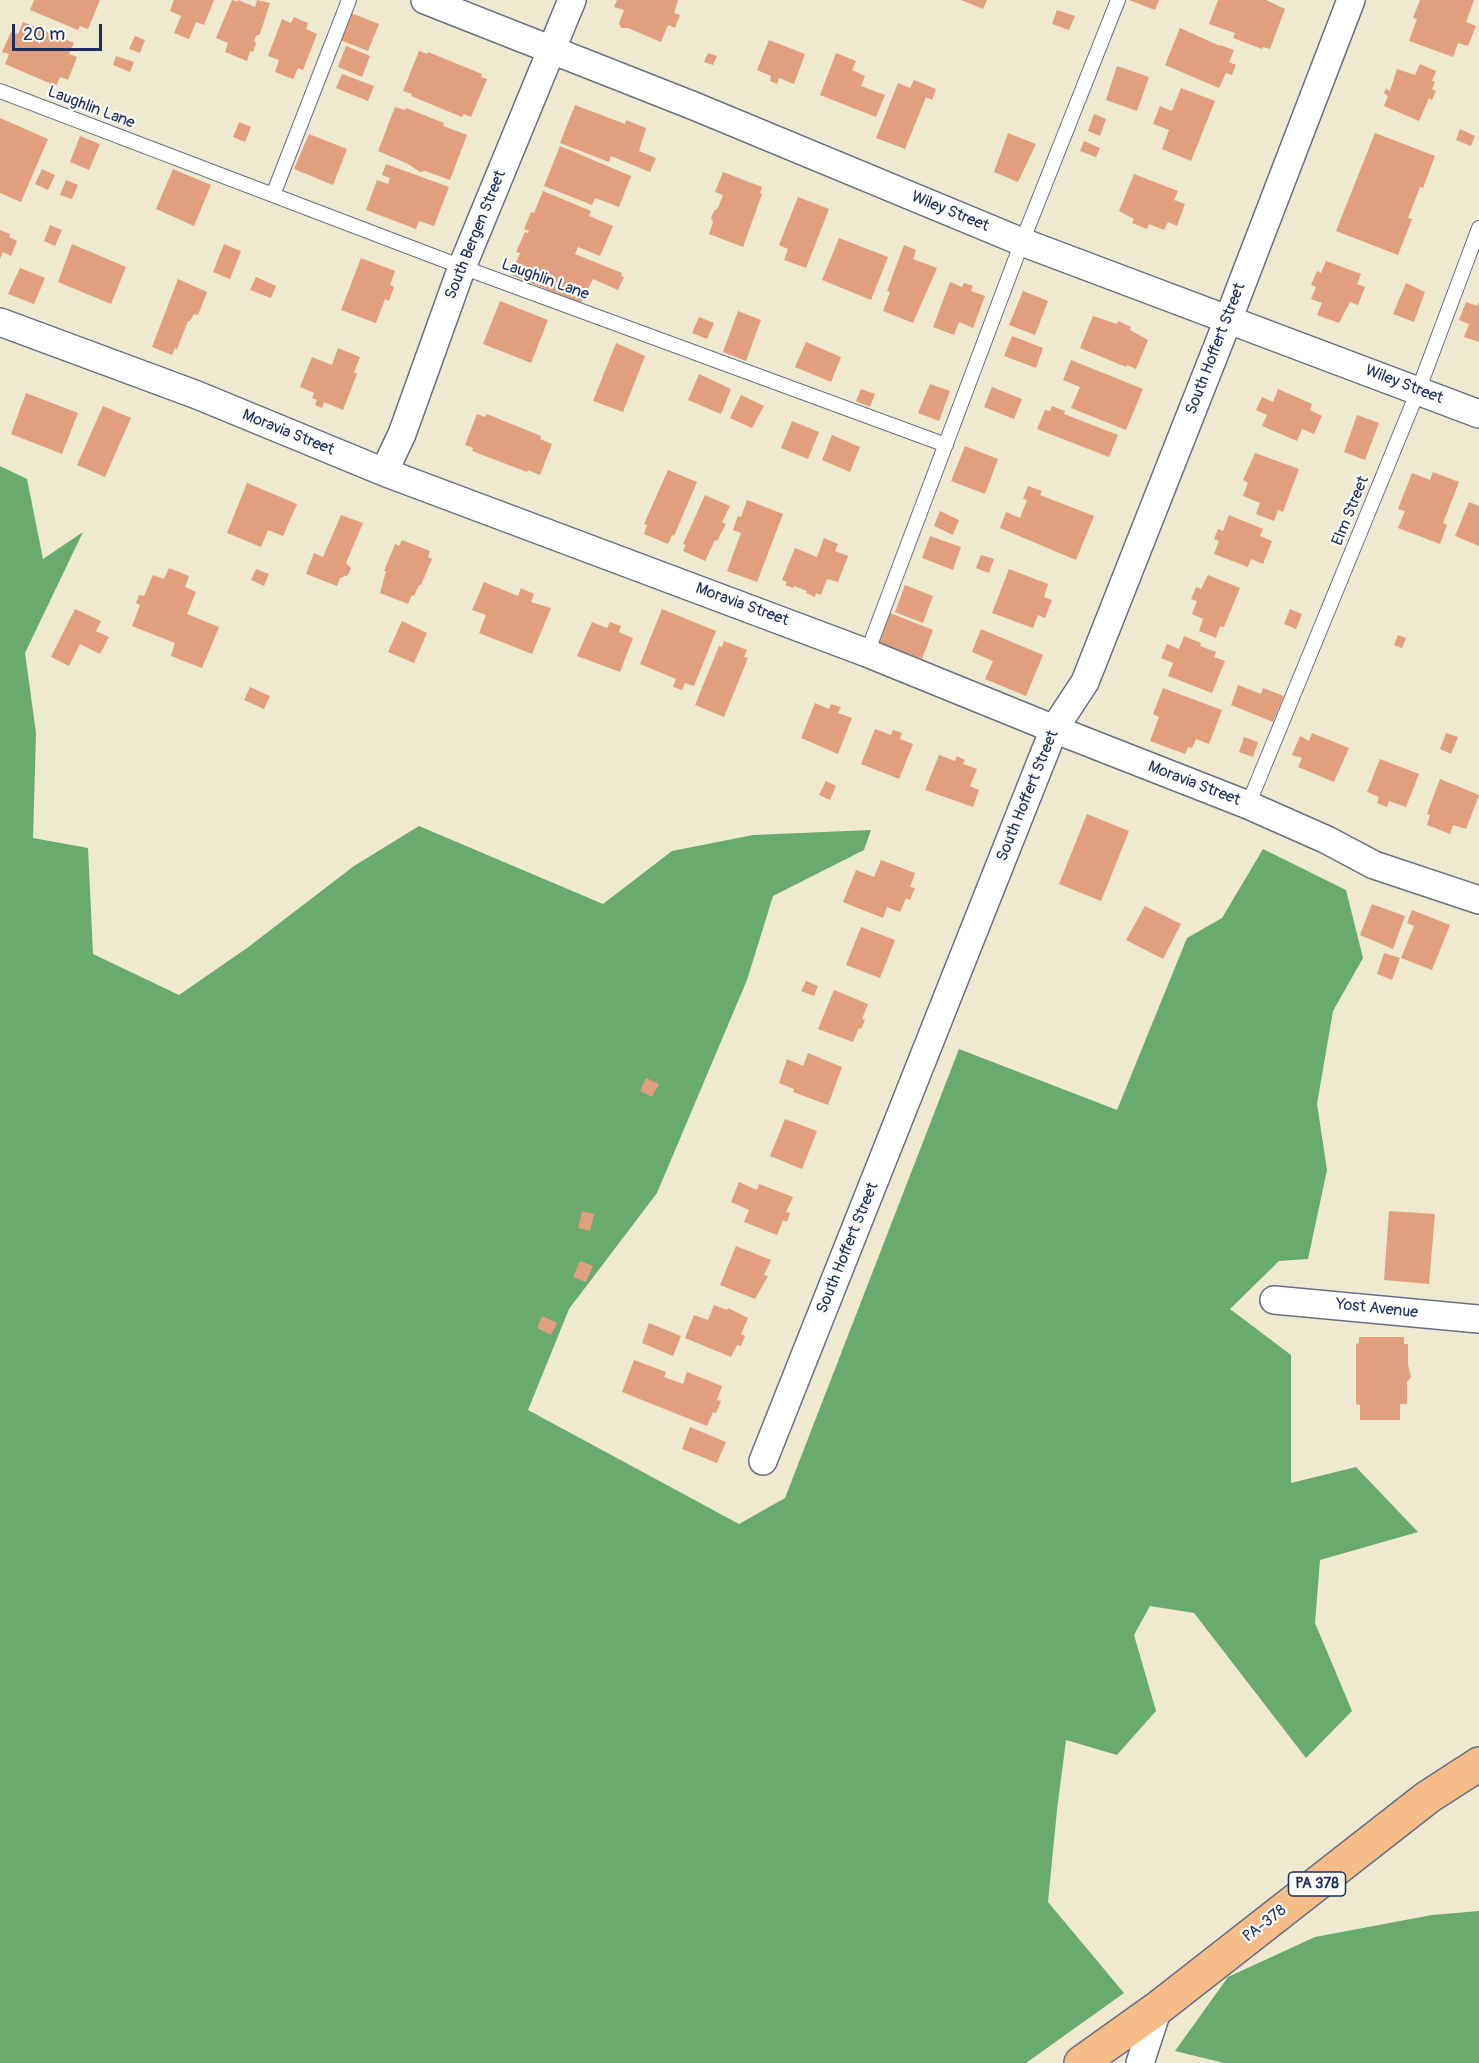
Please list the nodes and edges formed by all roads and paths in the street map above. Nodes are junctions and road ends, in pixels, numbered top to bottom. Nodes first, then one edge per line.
1 (350, 0) edge
2 (425, 0) edge
3 (572, 0) edge
4 (1351, 0) edge
5 (1115, 1) edge
6 (553, 50) junction
7 (0, 91) edge
8 (273, 195) junction
9 (1479, 228) edge
10 (1022, 242) junction
11 (462, 267) junction
12 (1228, 320) junction
13 (0, 322) edge
14 (1418, 391) junction
15 (1479, 414) edge
16 (946, 445) junction
17 (384, 472) junction
18 (867, 652) junction
19 (1054, 729) junction
20 (1248, 805) junction
21 (1479, 900) edge
22 (1274, 1300) dead end
23 (1479, 1319) edge
24 (763, 1461) dead end
25 (1479, 1764) edge
26 (1158, 2008) junction
27 (1081, 2063) edge
28 (1140, 2063) edge

1 - 8 lane
2 - 6 street, Wiley Street
3 - 6 street, South Bergen Street
4 - 12 street, South Hoffert Street
5 - 10 lane
6 - 10 street, Wiley Street
6 - 11 street, South Bergen Street
7 - 8 lane, Laughlin Lane
8 - 11 lane, Laughlin Lane
9 - 14 lane, Elm Street
10 - 12 street, Wiley Street
10 - 16 lane
11 - 16 lane, Laughlin Lane
11 - 17 street, South Bergen Street
12 - 14 street, Wiley Street
12 - 19 street, South Hoffert Street
13 - 17 street, Moravia Street
14 - 15 street, Wiley Street
14 - 20 lane, Elm Street
16 - 18 lane
17 - 18 street, Moravia Street
18 - 19 street, Moravia Street
19 - 20 street, Moravia Street
19 - 24 street, South Hoffert Street
20 - 21 street, Moravia Street
22 - 23 street, Yost Avenue
25 - 26 main road, PA-378 / PA 378
26 - 27 main road, PA-378 / PA 378
26 - 28 street

